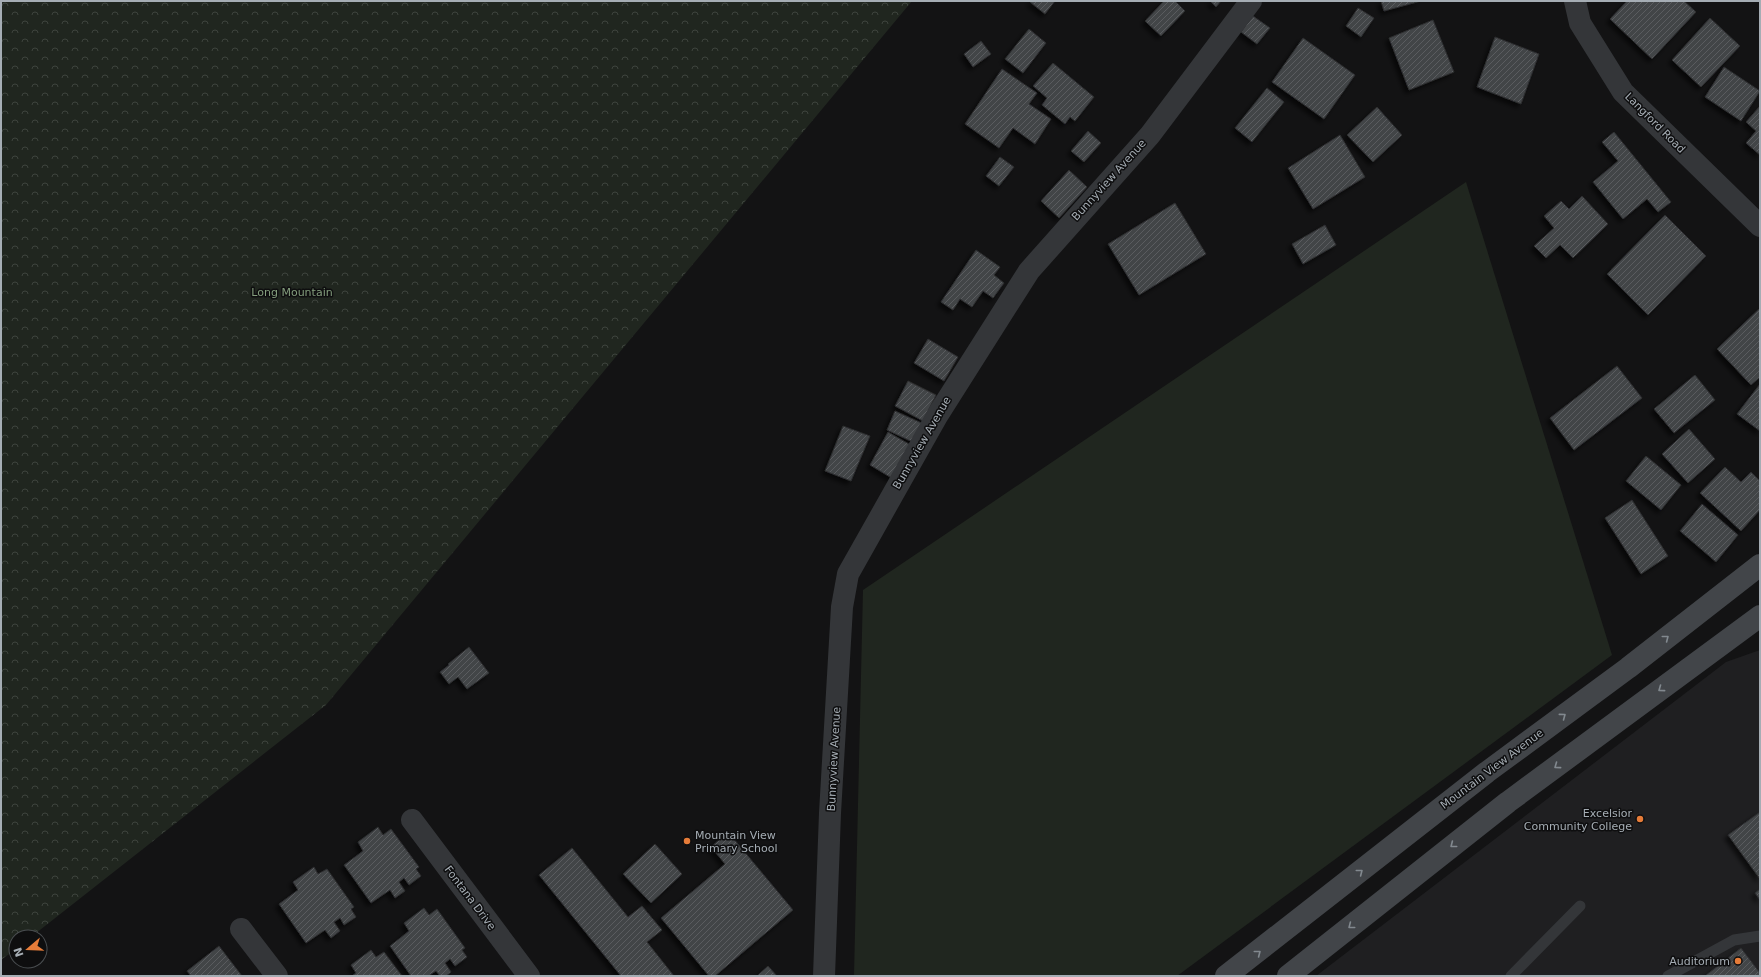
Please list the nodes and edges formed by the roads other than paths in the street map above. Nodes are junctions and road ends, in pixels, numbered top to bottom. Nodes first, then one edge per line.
1 (1251, 1) edge
2 (1575, 1) edge
3 (1760, 226) edge
4 (1760, 565) edge
5 (1760, 616) edge
6 (1760, 629) edge
7 (1720, 646) junction
8 (412, 820) dead end
9 (1580, 906) dead end
10 (241, 929) dead end
11 (1760, 936) edge
12 (277, 976) edge
13 (529, 976) edge
14 (824, 976) edge
15 (1226, 976) edge
16 (1288, 976) edge
17 (1511, 976) edge
18 (1668, 976) edge

1 - 14 street, Bunnyview Avenue
2 - 3 street, Langford Road
15 -> 4 main road, Mountain View Avenue
5 - 7 main road
6 - 7 main road
7 -> 16 main road
8 - 13 street, Fontana Drive
9 - 17 lane
10 - 12 street
11 - 18 lane

